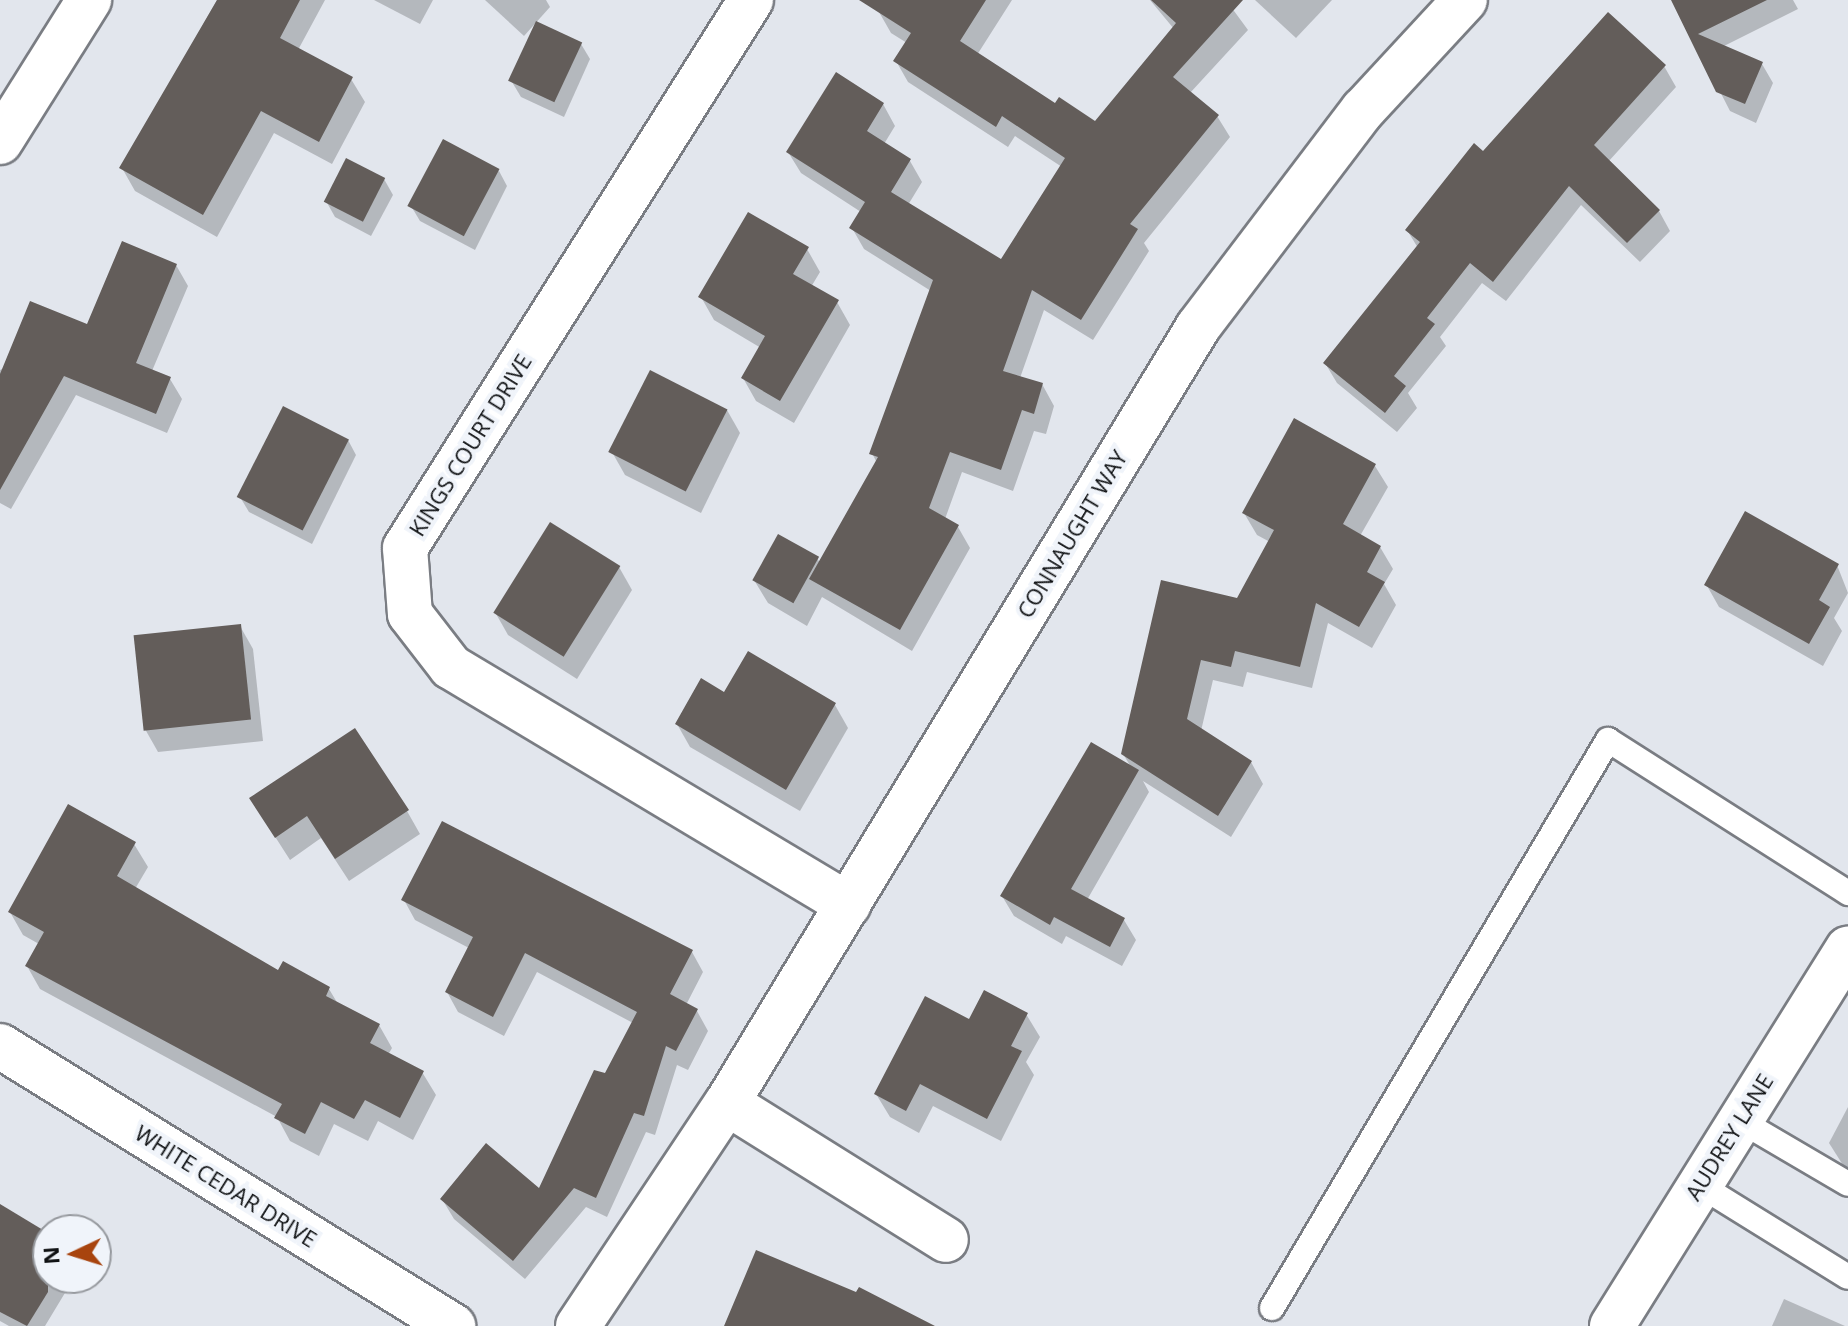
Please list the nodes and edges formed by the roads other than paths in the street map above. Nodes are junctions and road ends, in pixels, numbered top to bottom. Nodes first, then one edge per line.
1 (89, 0) edge
2 (751, 0) edge
3 (1465, 0) edge
4 (0, 142) edge
5 (1848, 893) edge
6 (848, 905) junction
7 (1848, 949) edge
8 (0, 1046) edge
9 (727, 1103) junction
10 (1739, 1120) junction
11 (1698, 1184) junction
12 (1848, 1184) edge
13 (946, 1240) dead end
14 (1848, 1277) edge
15 (1272, 1308) dead end
16 (453, 1326) edge
17 (578, 1326) edge
18 (1612, 1326) edge

1 - 4 street
2 - 6 street, KINGS COURT DRIVE
3 - 6 street, CONNAUGHT WAY
5 - 15 lane
6 - 9 street, CONNAUGHT WAY
7 - 10 street, AUDREY LANE
8 - 16 street, WHITE CEDAR DRIVE
9 - 13 street
9 - 17 street
10 - 11 street, AUDREY LANE
10 - 12 lane
11 - 14 lane
11 - 18 street, AUDREY LANE

